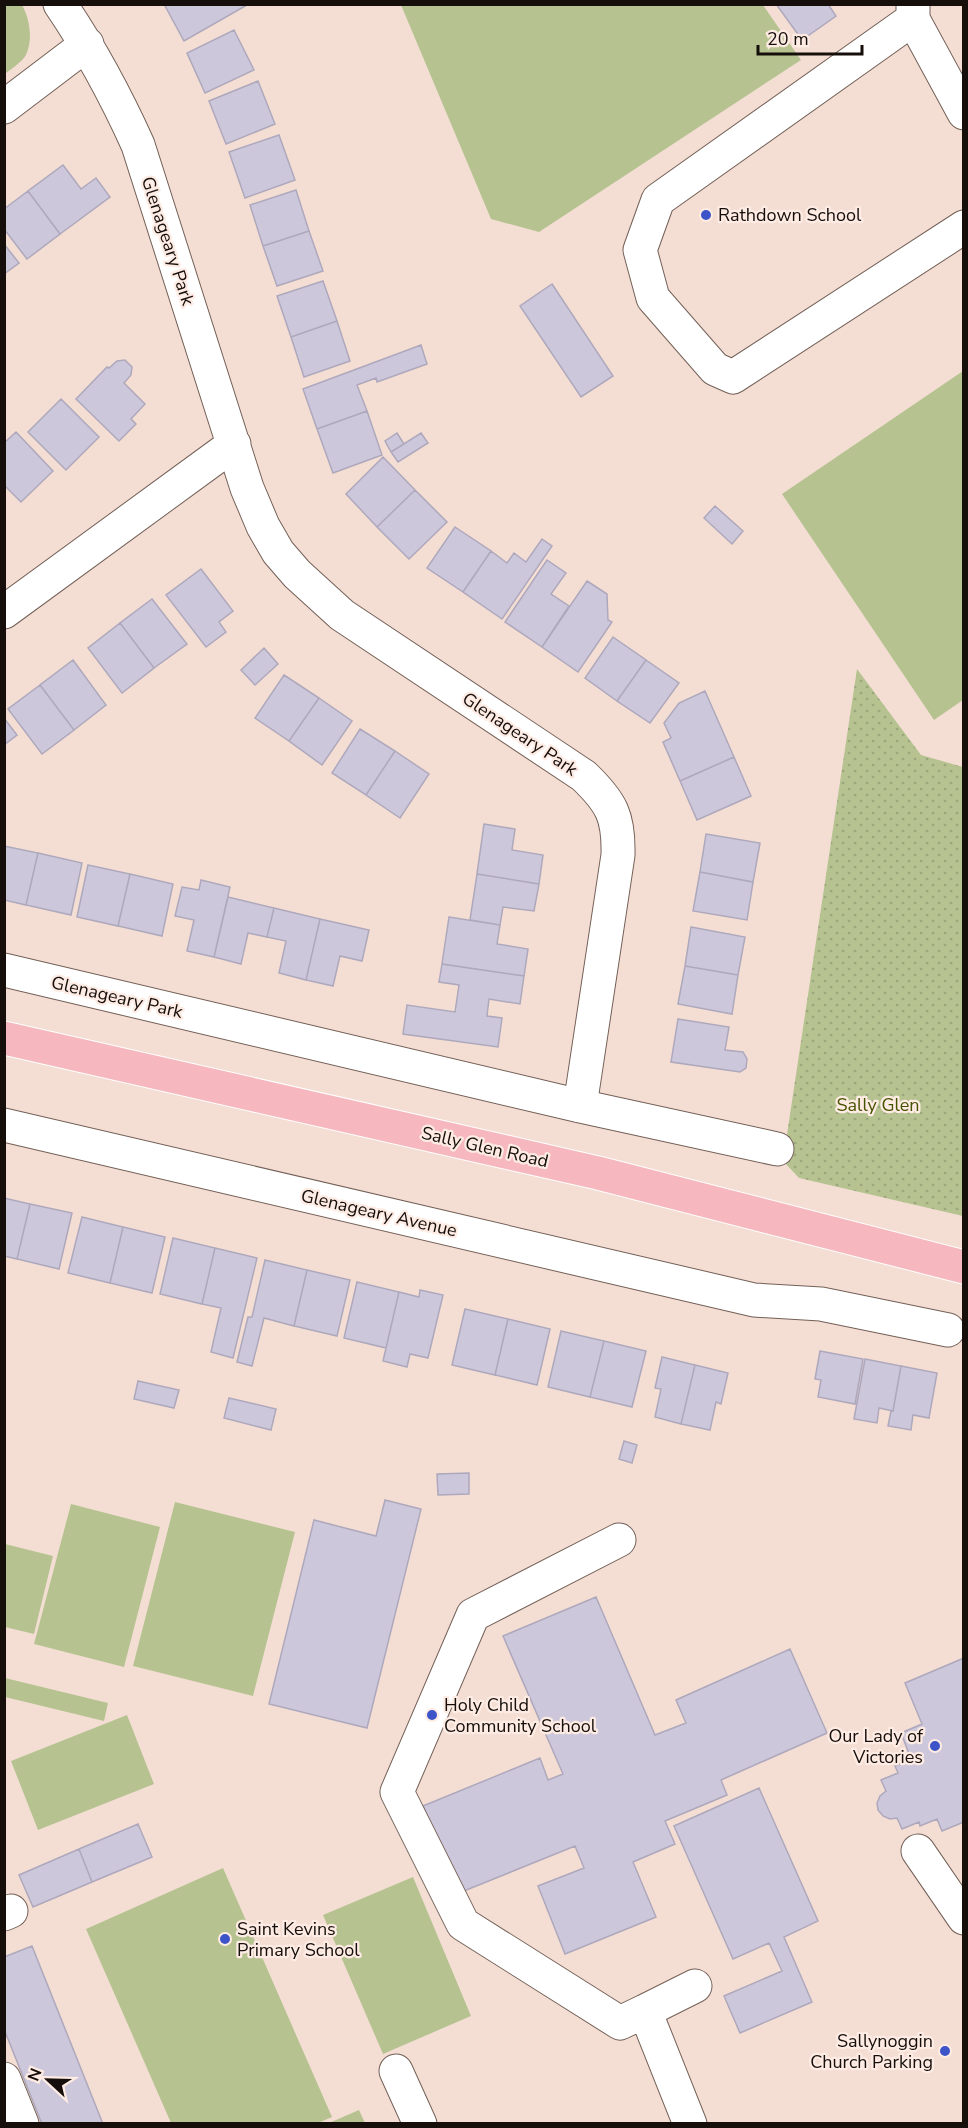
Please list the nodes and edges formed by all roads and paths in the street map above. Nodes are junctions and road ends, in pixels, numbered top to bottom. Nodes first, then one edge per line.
1 (60, 4) edge
2 (913, 11) edge
3 (87, 44) junction
4 (4, 107) edge
5 (963, 113) edge
6 (963, 227) edge
7 (234, 444) junction
8 (4, 612) edge
9 (4, 970) edge
10 (4, 1038) edge
11 (579, 1106) junction
12 (4, 1125) edge
13 (777, 1149) dead end
14 (963, 1268) edge
15 (948, 1329) dead end
16 (619, 1540) dead end
17 (918, 1851) dead end
18 (963, 1918) edge
19 (695, 1986) dead end
20 (645, 2011) junction
21 (396, 2071) dead end
22 (4, 2079) edge
23 (22, 2124) edge
24 (420, 2124) edge
25 (690, 2124) edge

1 - 3 street, Glenageary Park
2 - 5 street
2 - 6 street
3 - 4 street
3 - 7 street, Glenageary Park
7 - 8 street
7 - 11 street, Glenageary Park
9 - 11 street, Glenageary Park
10 - 14 main road, Sally Glen Road
11 - 13 street, Glenageary Park
12 - 15 street, Glenageary Avenue
16 - 20 street
17 - 18 street
19 - 20 street
20 - 25 street
21 - 24 street
22 - 23 street

